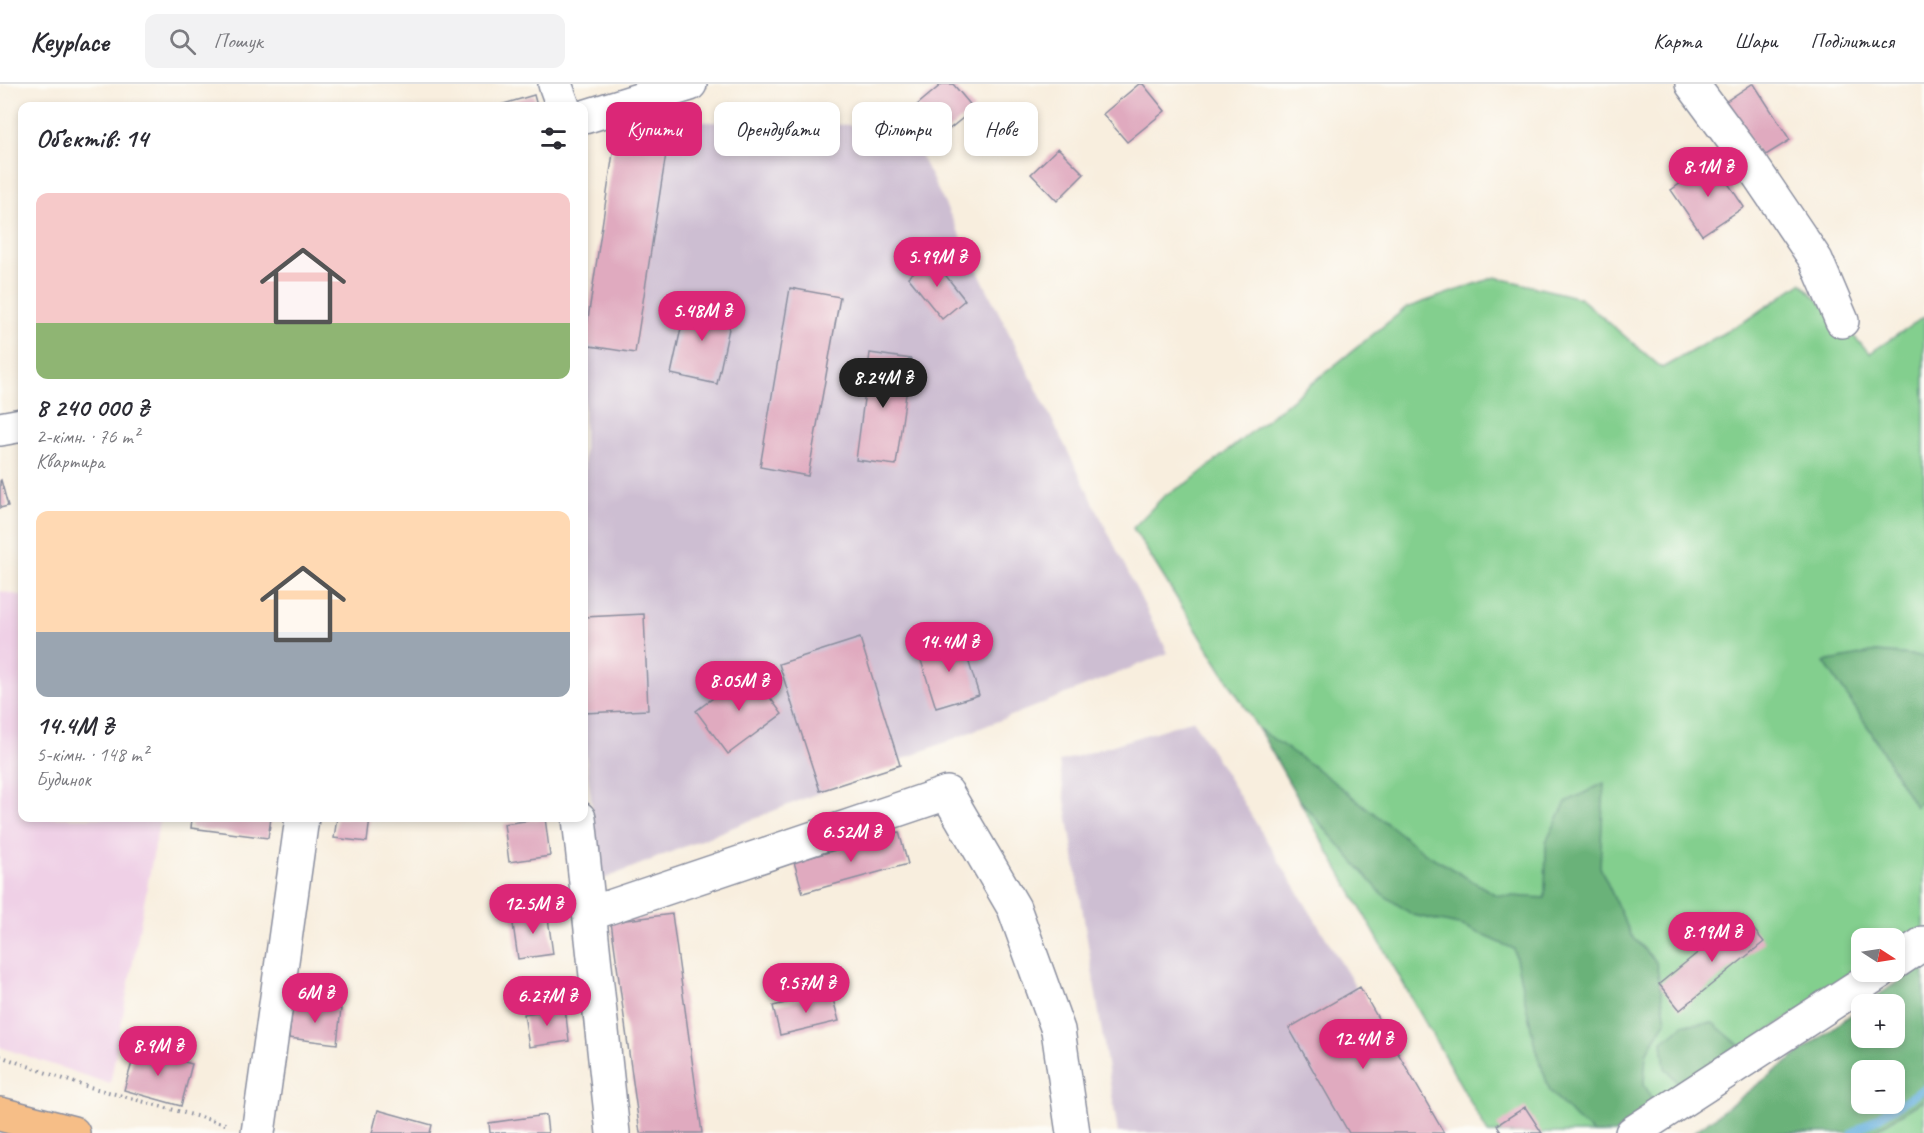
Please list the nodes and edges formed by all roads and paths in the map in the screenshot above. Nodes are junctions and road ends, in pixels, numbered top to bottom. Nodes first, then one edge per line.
1 (555, 84) edge
2 (690, 84) edge
3 (1692, 84) edge
4 (562, 102) edge
5 (588, 116) edge
6 (1842, 321) dead end
7 (18, 426) edge
8 (0, 429) edge
9 (301, 822) edge
10 (579, 822) edge
11 (589, 914) junction
12 (1924, 943) edge
13 (1905, 956) edge
14 (1865, 982) edge
15 (0, 1056) edge
16 (0, 1114) edge
17 (73, 1133) edge
18 (258, 1133) edge
19 (613, 1133) edge
20 (1073, 1133) edge
21 (1632, 1133) edge

1 - 4 street
2 - 5 street
3 - 6 street
7 - 8 street
9 - 18 street
10 - 11 street
11 - 19 street
11 - 20 street
12 - 13 street
14 - 21 street
15 - 18 path
16 - 17 main road

